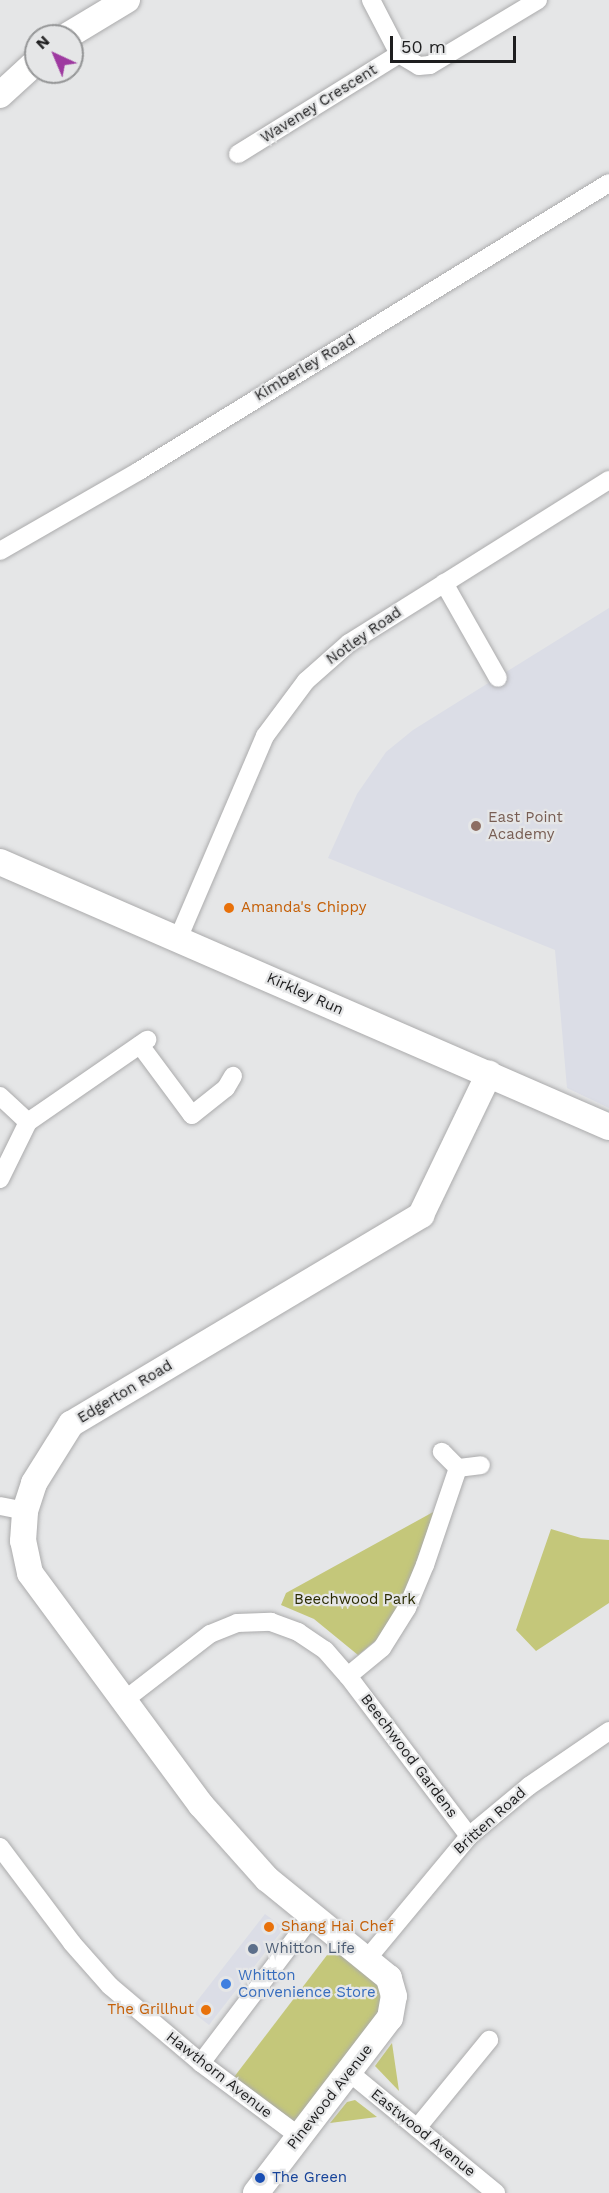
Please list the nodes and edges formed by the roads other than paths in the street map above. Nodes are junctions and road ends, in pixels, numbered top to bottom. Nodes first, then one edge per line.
1 (127, 0) edge
2 (371, 0) edge
3 (538, 0) edge
4 (84, 26) edge
5 (399, 54) junction
6 (24, 73) edge
7 (0, 95) edge
8 (238, 154) dead end
9 (609, 183) edge
10 (609, 480) edge
11 (0, 551) edge
12 (444, 583) junction
13 (498, 678) dead end
14 (0, 862) edge
15 (178, 939) junction
16 (489, 1074) junction
17 (233, 1076) dead end
18 (0, 1096) edge
19 (28, 1122) junction
20 (609, 1127) edge
21 (0, 1179) edge
22 (442, 1452) dead end
23 (481, 1465) dead end
24 (458, 1468) junction
25 (12, 1508) edge
26 (348, 1676) junction
27 (122, 1702) junction
28 (609, 1731) edge
29 (469, 1836) junction
30 (0, 1847) edge
31 (313, 1915) junction
32 (367, 1959) junction
33 (394, 1996) joint
34 (489, 2040) dead end
35 (201, 2063) junction
36 (350, 2073) junction
37 (417, 2128) junction
38 (299, 2136) junction
39 (495, 2192) edge
40 (256, 2193) edge

1 - 4 street
2 - 5 street
3 - 5 street
5 - 8 street, Waveney Crescent
6 - 7 street
9 - 11 street, Kimberley Road
10 - 12 street, Notley Road
12 - 13 street
12 - 15 street, Notley Road
14 - 15 street, Kirkley Run
15 - 16 street, Kirkley Run
16 - 20 street, Kirkley Run
16 - 25 street, Edgerton Road
17 - 19 street
18 - 19 street
19 - 21 street
22 - 24 street
23 - 24 street
24 - 26 street
25 - 27 street, Edgerton Road
26 - 27 street, Beechwood Gardens
26 - 29 street, Beechwood Gardens
27 - 31 street, Edgerton Road
28 - 29 street, Britten Road
29 - 32 street, Britten Road
30 - 35 street, Hawthorn Avenue
31 - 32 street, Edgerton Road
31 - 35 street
32 - 33 street, Edgerton Road
33 - 36 street, Pinewood Avenue
34 - 37 street
35 - 38 street, Hawthorn Avenue
36 - 37 street, Eastwood Avenue
36 - 38 street, Pinewood Avenue
37 - 39 street, Eastwood Avenue
38 - 40 street, Pinewood Avenue

